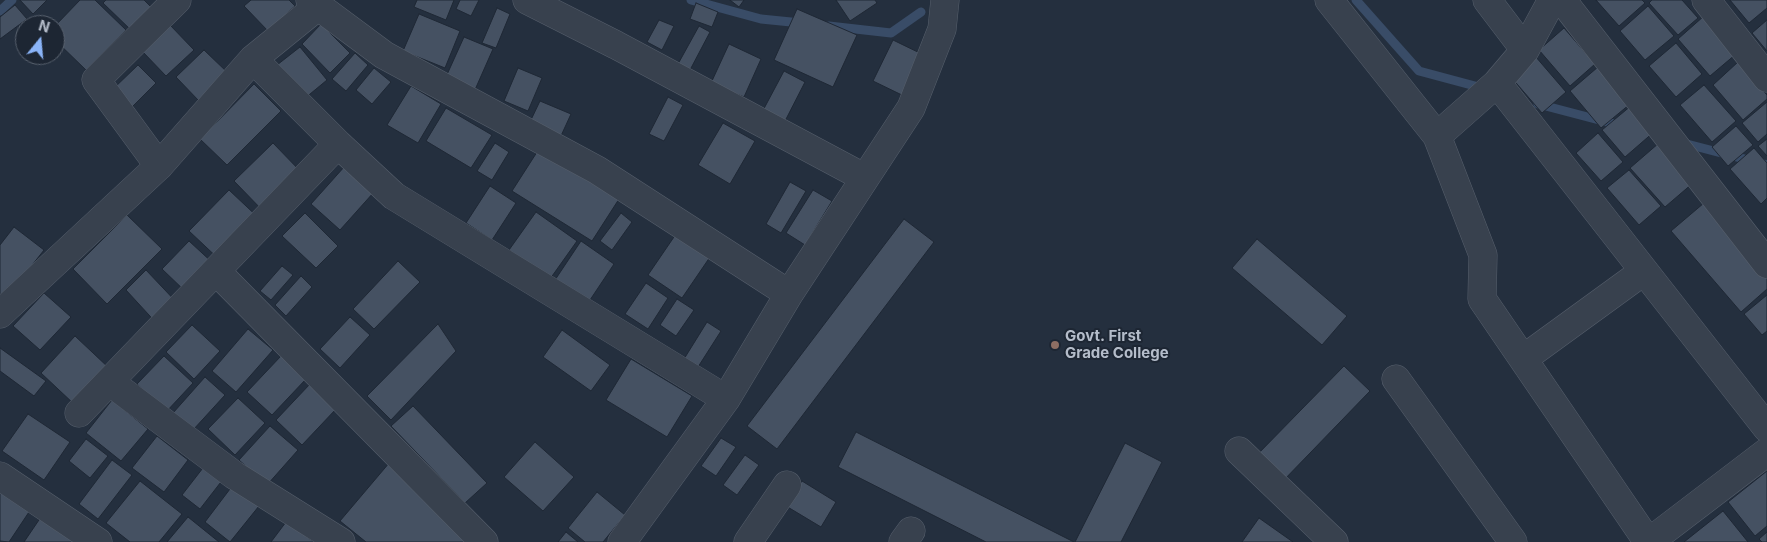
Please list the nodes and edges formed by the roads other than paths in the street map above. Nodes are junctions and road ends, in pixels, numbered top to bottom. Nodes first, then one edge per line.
1 (177, 0) edge
2 (527, 0) edge
3 (945, 0) edge
4 (1329, 0) edge
5 (1487, 0) edge
6 (1552, 0) edge
7 (1562, 0) edge
8 (1706, 0) edge
9 (314, 4) edge
10 (1525, 50) junction
11 (253, 59) junction
12 (1767, 78) edge
13 (1490, 89) junction
14 (1437, 136) junction
15 (338, 144) junction
16 (159, 166) junction
17 (865, 178) junction
18 (1767, 264) edge
19 (1644, 271) junction
20 (217, 272) junction
21 (789, 294) junction
22 (0, 314) edge
23 (1523, 359) junction
24 (1396, 379) dead end
25 (110, 382) junction
26 (726, 399) junction
27 (79, 413) dead end
28 (1767, 428) edge
29 (1239, 451) dead end
30 (1767, 452) edge
31 (0, 476) edge
32 (787, 485) dead end
33 (98, 542) edge
34 (341, 542) edge
35 (484, 542) edge
36 (622, 542) edge
37 (748, 542) edge
38 (1334, 542) edge
39 (1512, 542) edge
40 (1648, 542) edge

1 - 16 street
2 - 17 street
3 - 17 street
4 - 14 street
5 - 10 street
6 - 10 street
7 - 18 street
8 - 12 street
9 - 11 street
9 - 21 street
10 - 13 street
11 - 15 street
11 - 16 street
13 - 14 street
13 - 19 street
14 - 23 street
15 - 20 street
15 - 26 street
16 - 22 street
17 - 21 street
19 - 23 street
19 - 28 street
20 - 25 street
20 - 35 street
21 - 26 street
23 - 40 street
24 - 39 street
25 - 27 street
25 - 34 street
26 - 36 street
29 - 38 street
30 - 40 street
31 - 33 street
32 - 37 street

